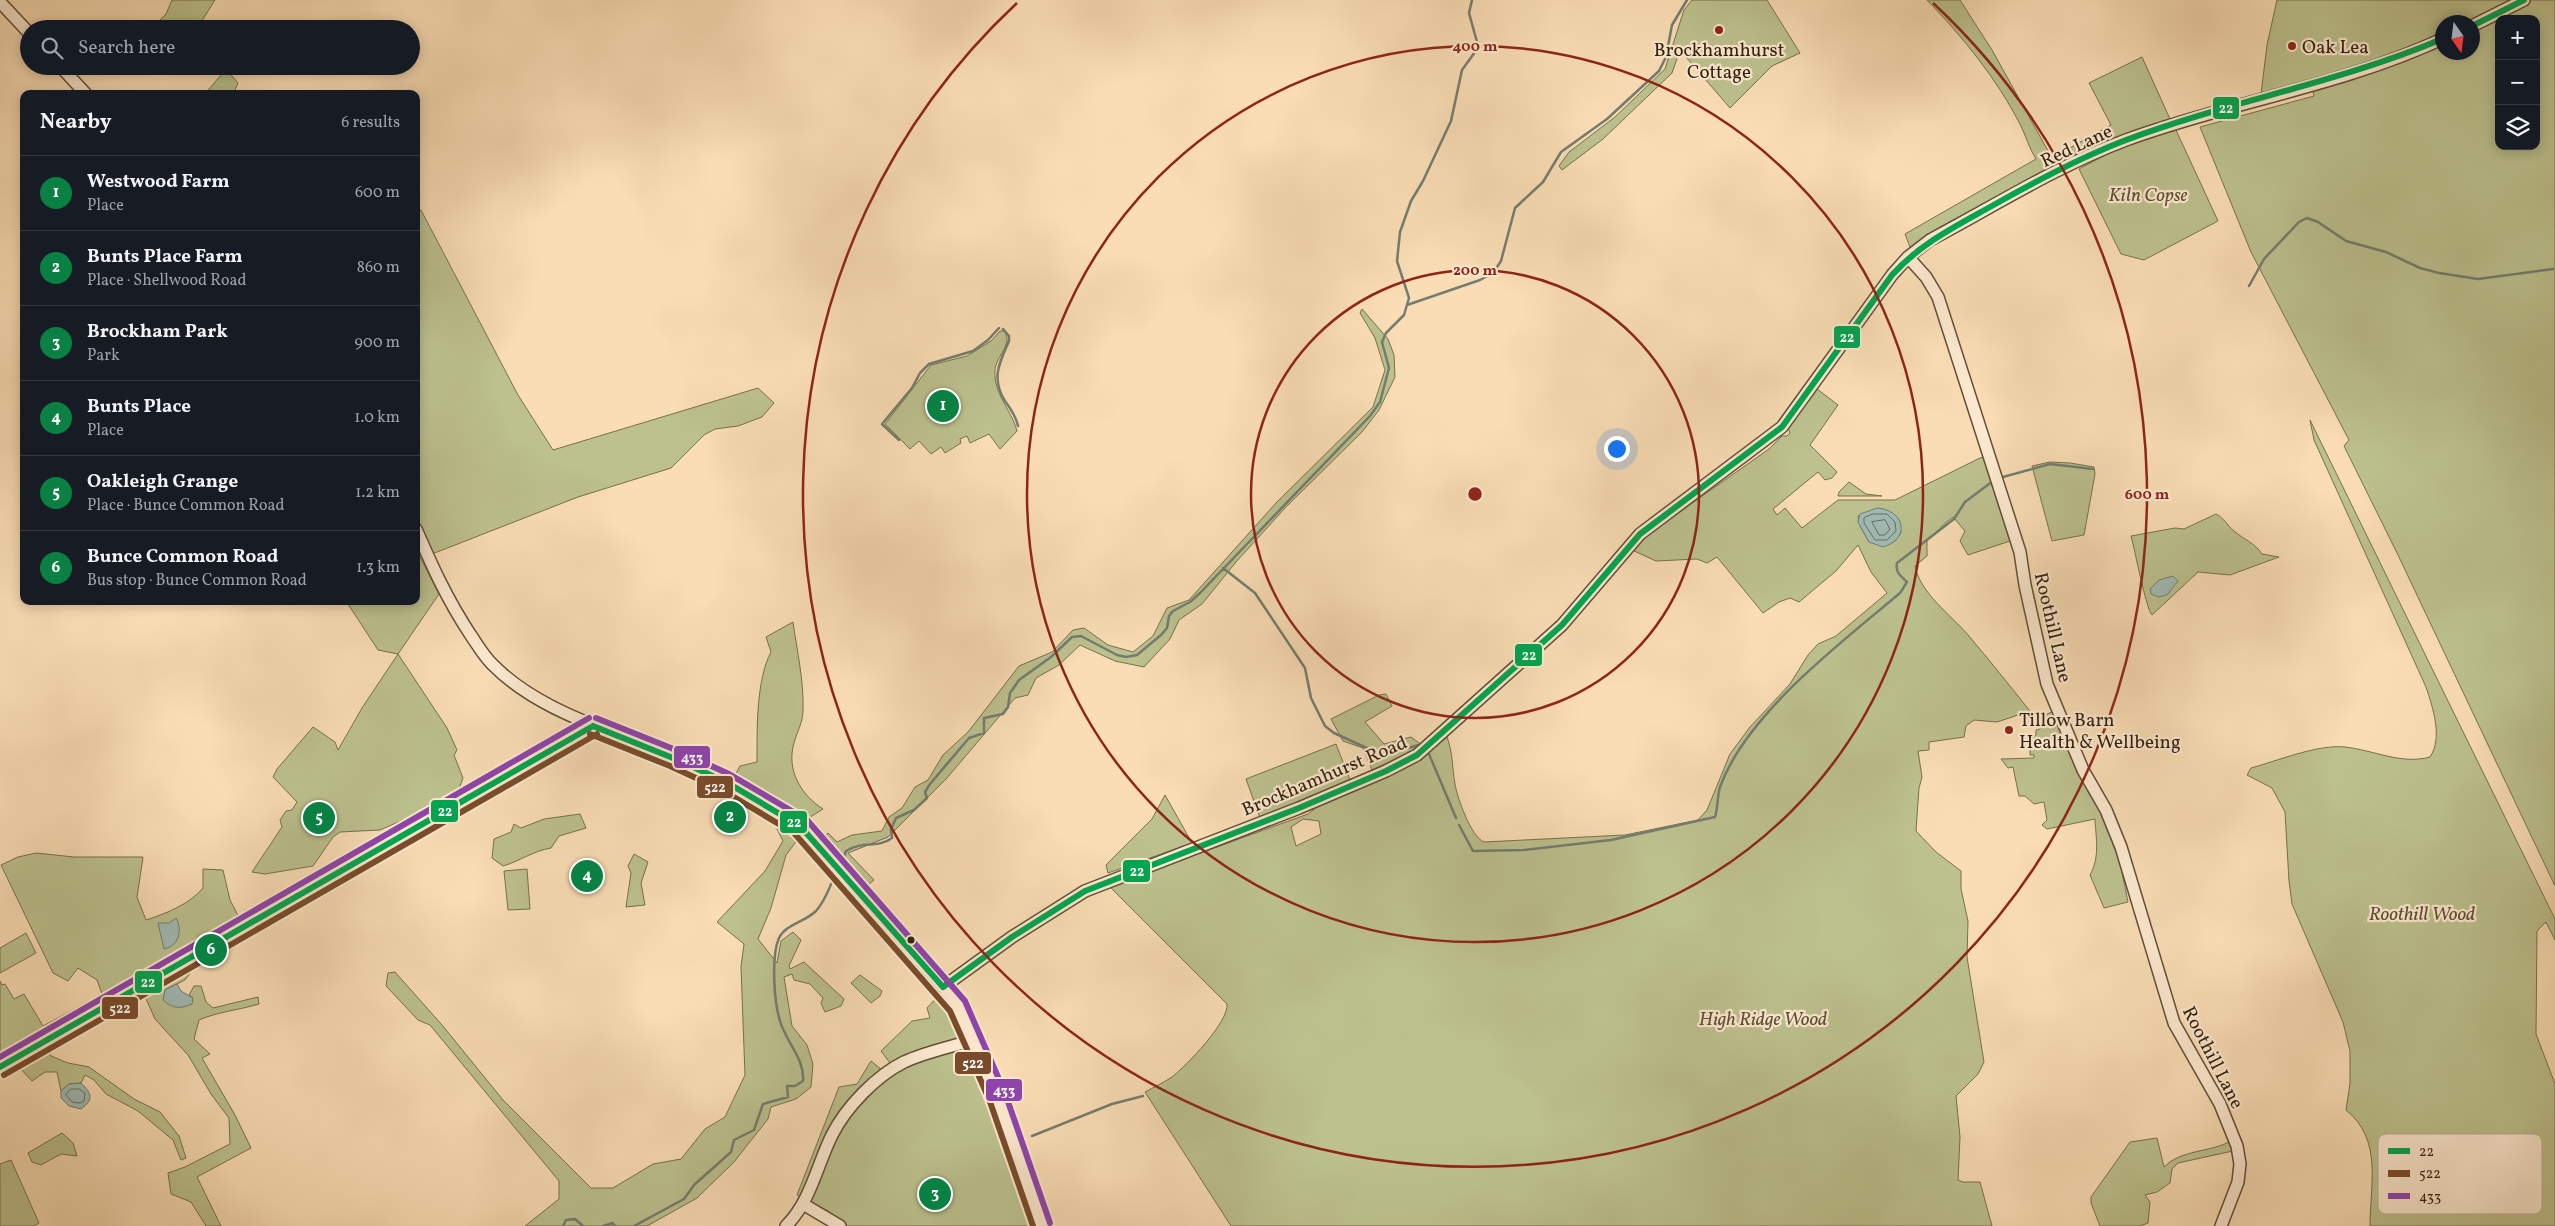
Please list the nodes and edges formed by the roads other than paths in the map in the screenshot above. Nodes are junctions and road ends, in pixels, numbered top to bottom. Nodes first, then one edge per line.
1 (2524, 0) edge
2 (0, 2) edge
3 (2480, 22) edge
4 (20, 23) edge
5 (2435, 42) edge
6 (68, 75) edge
7 (82, 90) edge
8 (1908, 257) junction
9 (420, 539) edge
10 (593, 726) junction
11 (943, 986) junction
12 (973, 1040) junction
13 (0, 1067) edge
14 (803, 1204) junction
15 (786, 1226) edge
16 (840, 1226) edge
17 (1042, 1226) edge
18 (2221, 1226) edge

1 - 3 street
2 - 4 street
5 - 8 street, Red Lane
6 - 7 street
8 - 11 street, Brockhamhurst Road
8 - 18 street, Roothill Lane
9 - 10 street
10 - 11 street
10 - 13 street
11 - 12 street
12 - 14 street
12 - 17 street
14 - 15 street
14 - 16 street

